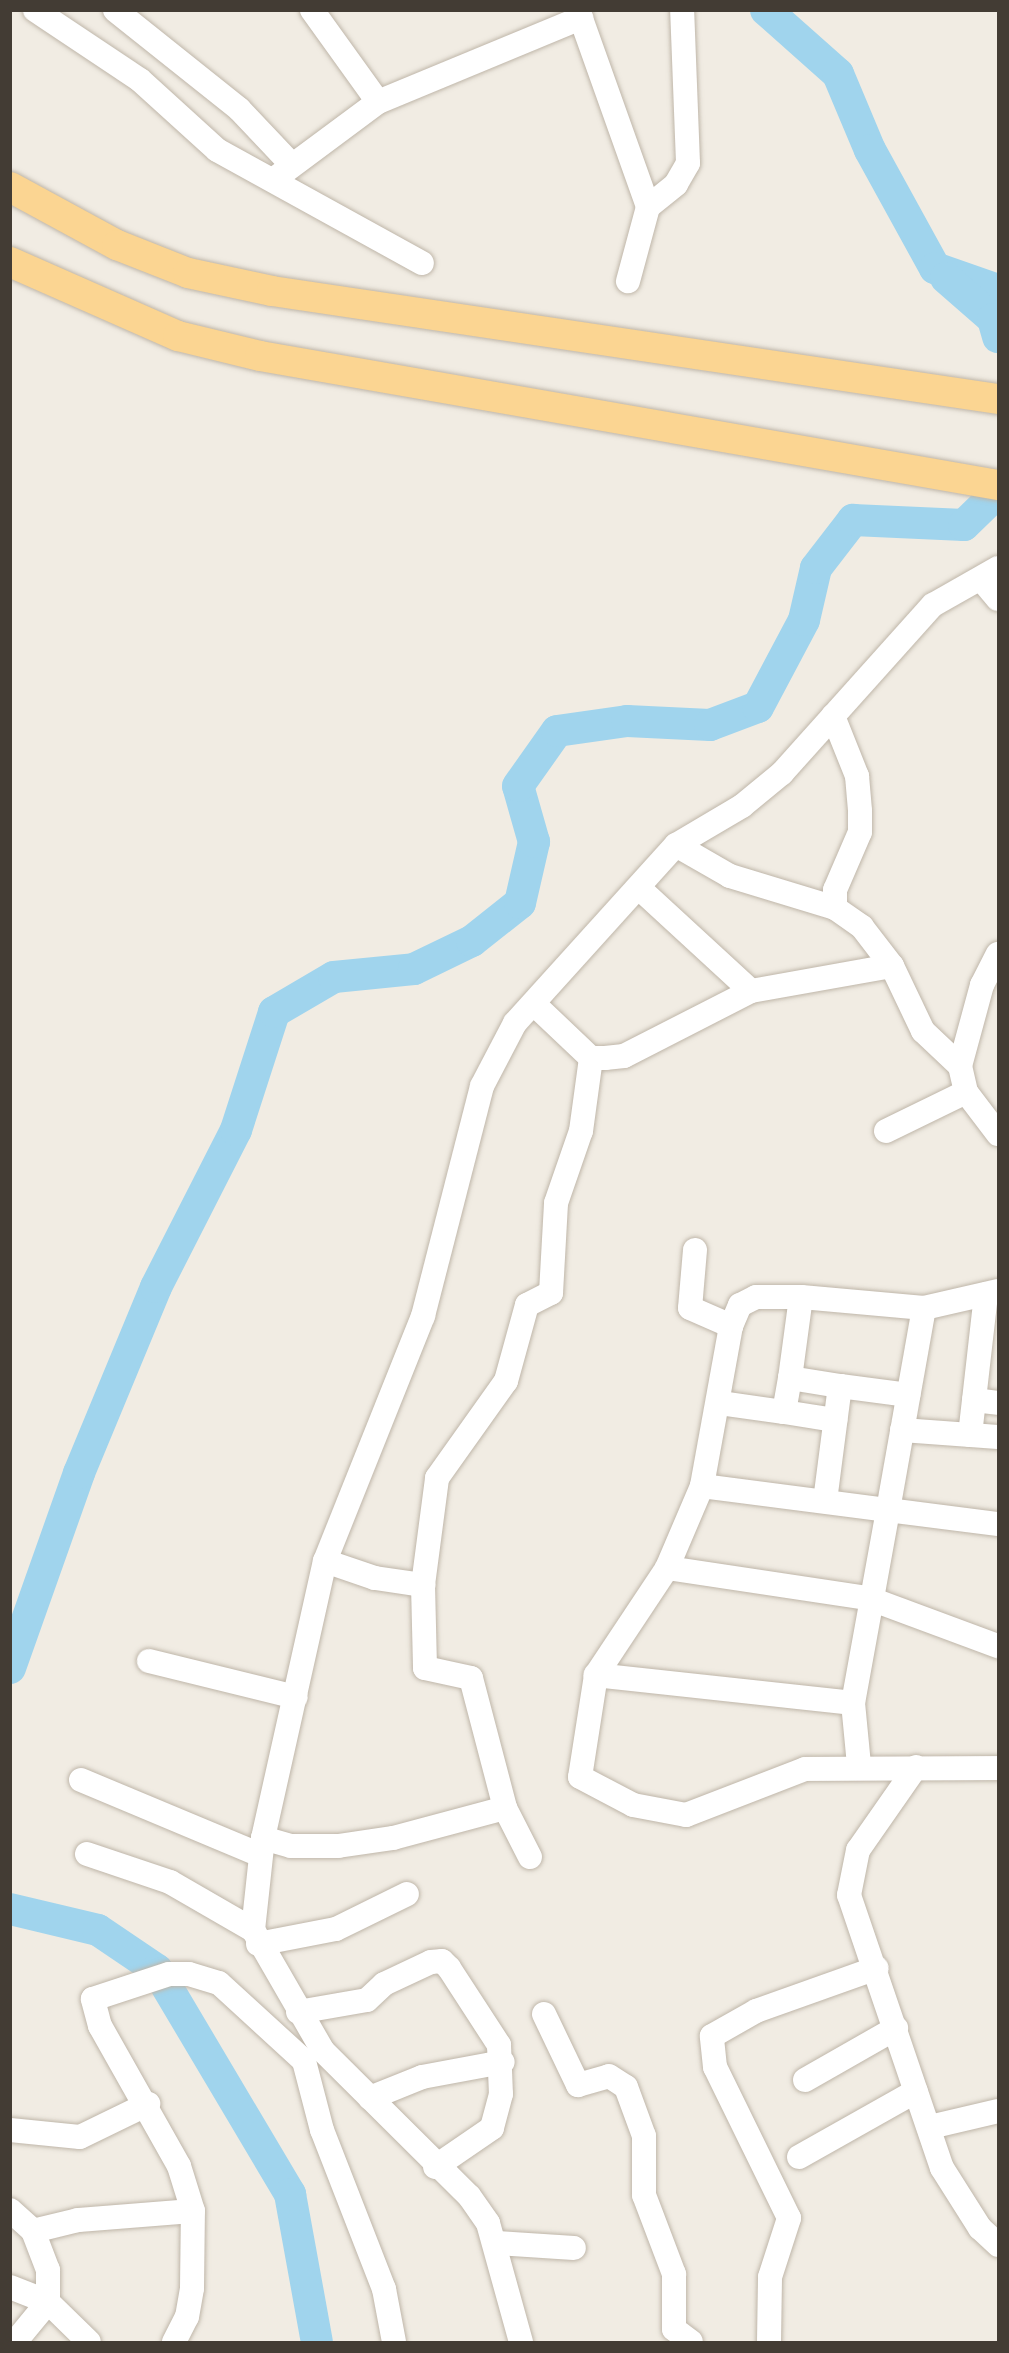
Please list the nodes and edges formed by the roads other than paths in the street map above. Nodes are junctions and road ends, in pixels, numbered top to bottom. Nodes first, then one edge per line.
1 (34, 10) edge
2 (115, 10) edge
3 (312, 10) edge
4 (682, 10) edge
5 (580, 14) edge
6 (378, 102) junction
7 (282, 172) junction
8 (10, 187) edge
9 (648, 207) junction
10 (10, 262) edge
11 (422, 263) dead end
12 (628, 281) dead end
13 (999, 399) edge
14 (999, 485) edge
15 (990, 573) edge
16 (999, 599) edge
17 (833, 716) junction
18 (676, 845) junction
19 (640, 889) junction
20 (835, 908) junction
21 (999, 954) edge
22 (892, 966) junction
23 (751, 991) junction
24 (534, 1004) junction
25 (591, 1058) junction
26 (960, 1066) junction
27 (966, 1092) junction
28 (886, 1131) dead end
29 (999, 1134) edge
30 (695, 1250) dead end
31 (992, 1292) edge
32 (801, 1297) junction
33 (924, 1308) junction
34 (731, 1326) junction
35 (990, 1334) edge
36 (790, 1378) junction
37 (840, 1386) junction
38 (908, 1395) junction
39 (974, 1400) junction
40 (720, 1403) junction
41 (999, 1403) edge
42 (783, 1412) junction
43 (835, 1420) junction
44 (902, 1430) junction
45 (970, 1435) junction
46 (999, 1437) edge
47 (702, 1486) junction
48 (825, 1501) junction
49 (888, 1510) junction
50 (999, 1524) edge
51 (324, 1561) junction
52 (667, 1568) junction
53 (423, 1585) junction
54 (868, 1598) junction
55 (999, 1646) edge
56 (149, 1660) dead end
57 (596, 1675) junction
58 (296, 1697) junction
59 (853, 1703) junction
60 (859, 1765) junction
61 (916, 1767) junction
62 (997, 1769) edge
63 (81, 1780) dead end
64 (505, 1808) junction
65 (262, 1846) junction
66 (87, 1854) dead end
67 (530, 1857) dead end
68 (407, 1894) dead end
69 (256, 1937) junction
70 (877, 1968) junction
71 (298, 2012) junction
72 (544, 2014) dead end
73 (896, 2028) junction
74 (313, 2056) junction
75 (503, 2062) junction
76 (805, 2080) dead end
77 (916, 2091) junction
78 (370, 2098) junction
79 (148, 2104) junction
80 (999, 2111) edge
81 (930, 2127) junction
82 (10, 2130) edge
83 (799, 2157) dead end
84 (435, 2167) junction
85 (10, 2210) edge
86 (193, 2211) junction
87 (33, 2231) junction
88 (497, 2244) junction
89 (999, 2245) edge
90 (574, 2248) dead end
91 (10, 2287) edge
92 (48, 2302) junction
93 (15, 2343) edge
94 (89, 2343) edge
95 (174, 2343) edge
96 (394, 2343) edge
97 (521, 2343) edge
98 (691, 2343) edge
99 (769, 2343) edge

1 - 7 street
2 - 7 street
3 - 6 street
4 - 9 street
5 - 6 street
5 - 9 street
6 - 7 street
7 - 11 street
8 - 13 main road
9 - 12 street
10 - 14 main road
15 - 16 street
15 - 17 street
17 - 18 street
17 - 20 street
18 - 19 street
18 - 20 street
19 - 23 street
19 - 24 street
20 - 22 street
21 - 26 street
22 - 23 street
22 - 26 street
23 - 25 street
24 - 25 street
24 - 51 street
25 - 53 street
26 - 27 street
27 - 28 street
27 - 29 street
30 - 34 street
31 - 33 street
31 - 35 street
32 - 33 street
32 - 34 street
32 - 36 street
33 - 38 street
34 - 40 street
35 - 39 street
36 - 37 street
36 - 42 street
37 - 38 street
37 - 43 street
38 - 44 street
39 - 41 street
39 - 45 street
40 - 42 street
40 - 47 street
42 - 43 street
43 - 48 street
44 - 45 street
44 - 49 street
45 - 46 street
47 - 48 street
47 - 52 street
48 - 49 street
49 - 50 street
49 - 54 street
51 - 53 street
51 - 58 street
52 - 54 street
52 - 57 street
53 - 64 street
54 - 55 street
54 - 59 street
56 - 58 street
57 - 59 street
57 - 60 street
58 - 65 street
59 - 60 street
60 - 61 street
61 - 62 street
61 - 70 street
63 - 65 street
64 - 65 street
64 - 67 street
65 - 69 street
66 - 69 street
68 - 69 street
69 - 71 street
70 - 73 street
70 - 99 street
71 - 74 street
71 - 75 street
72 - 98 street
73 - 76 street
73 - 77 street
74 - 78 street
74 - 79 street
74 - 96 street
75 - 78 street
75 - 84 street
77 - 81 street
77 - 83 street
78 - 84 street
79 - 82 street
79 - 86 street
80 - 81 street
81 - 89 street
84 - 88 street
85 - 87 street
86 - 87 street
86 - 95 street
87 - 92 street
88 - 90 street
88 - 97 street
91 - 92 street
92 - 93 street
92 - 94 street

